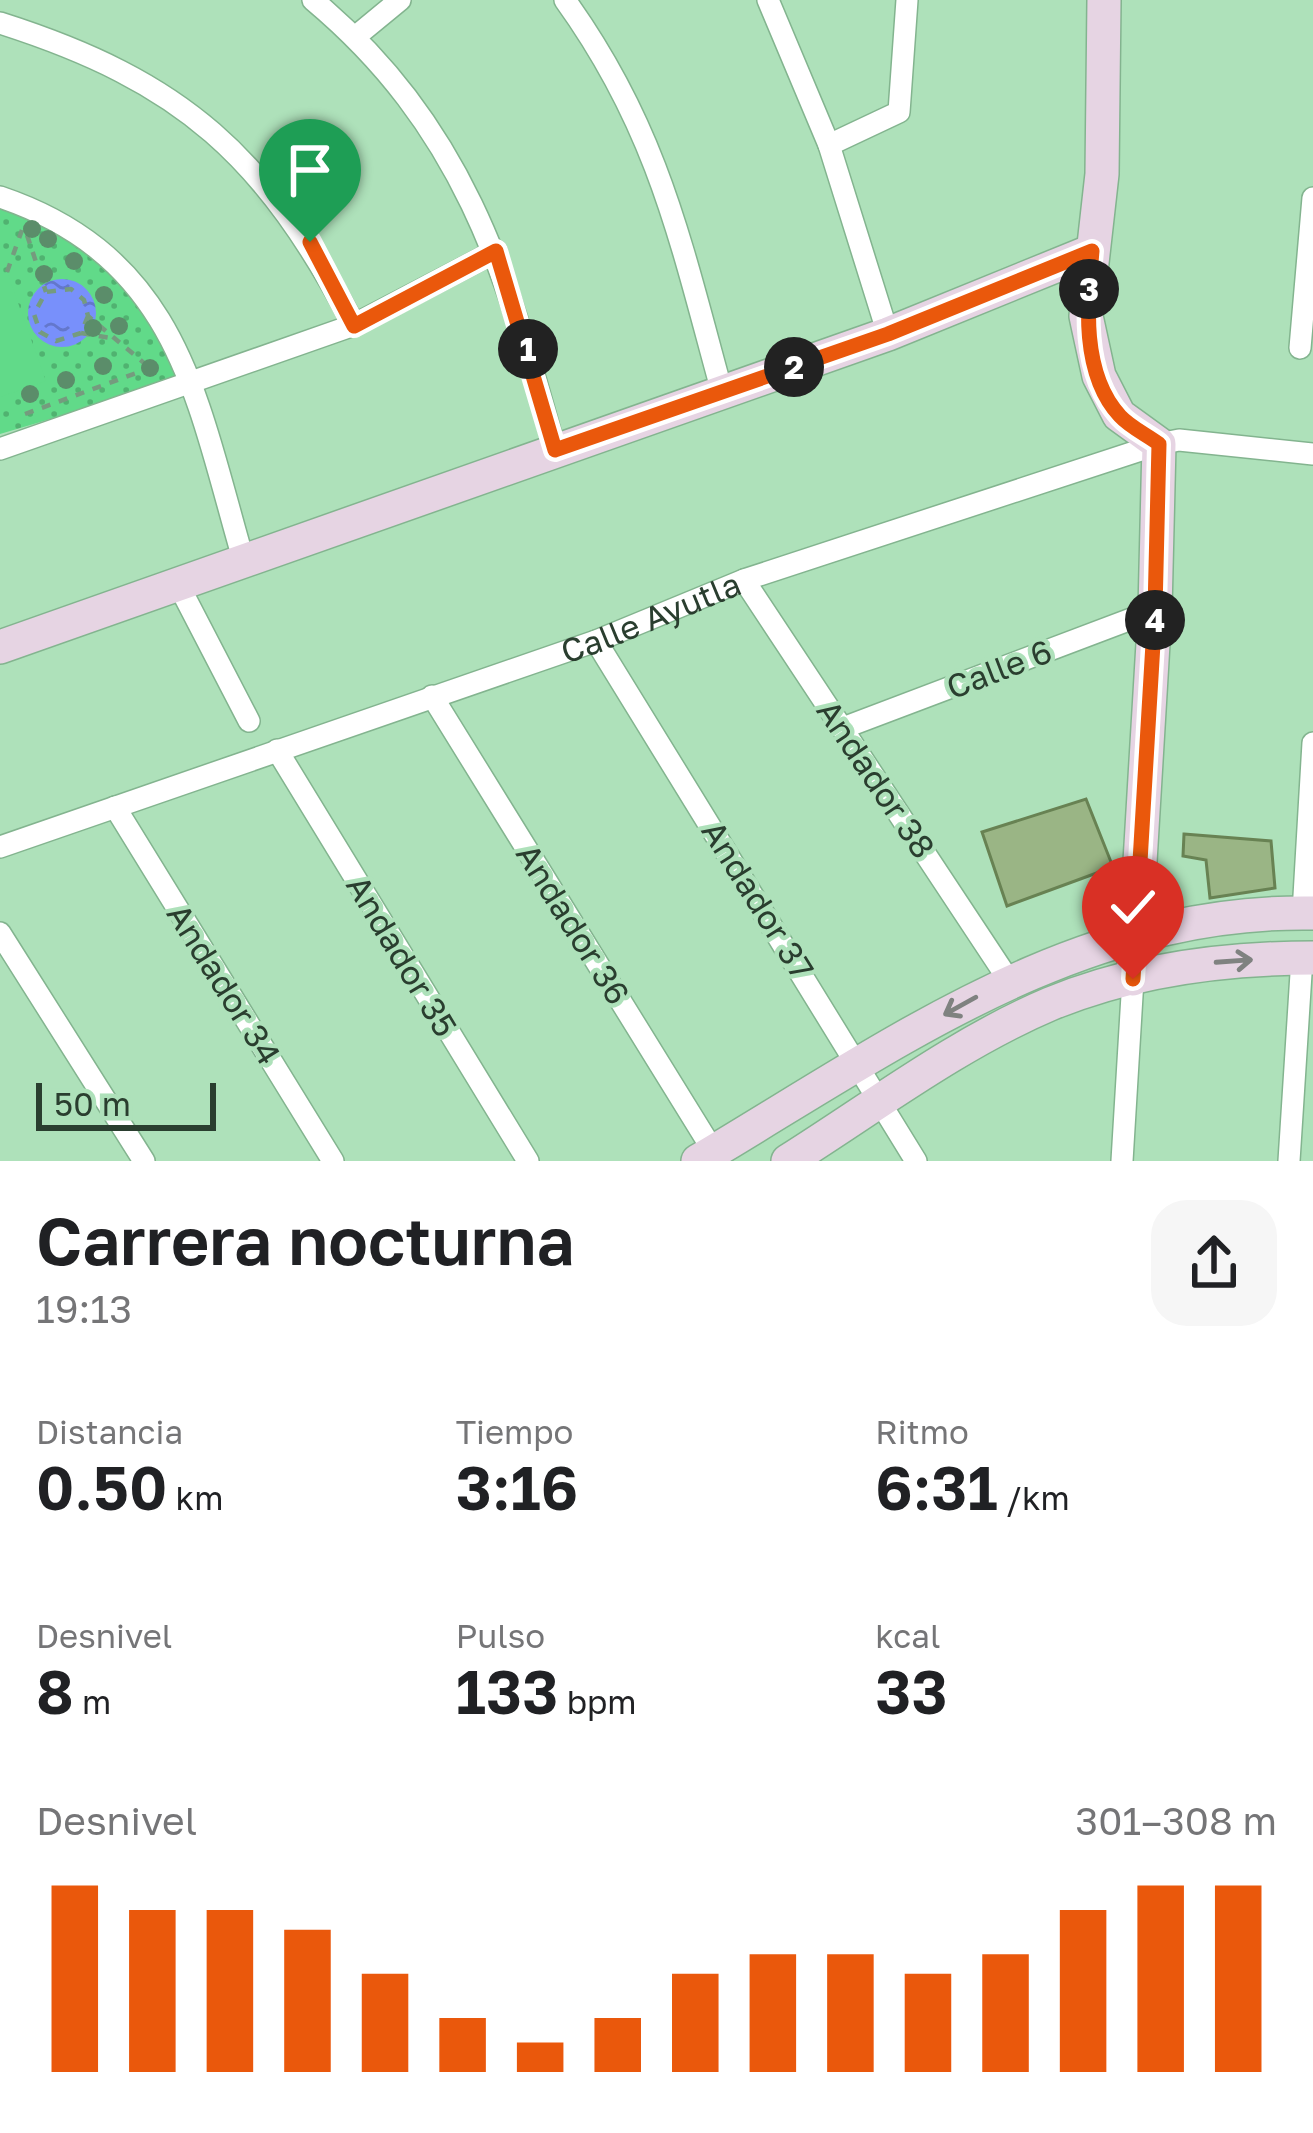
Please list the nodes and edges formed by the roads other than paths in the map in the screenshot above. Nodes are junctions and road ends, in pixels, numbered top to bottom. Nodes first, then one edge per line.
1 (14, 0) edge
2 (313, 0) edge
3 (400, 0) edge
4 (565, 0) edge
5 (768, 0) edge
6 (907, 0) edge
7 (1104, 0) edge
8 (1, 25) edge
9 (355, 37) junction
10 (829, 145) junction
11 (0, 197) edge
12 (1313, 198) edge
13 (496, 251) junction
14 (1092, 251) junction
15 (354, 326) junction
16 (888, 334) junction
17 (1300, 348) dead end
18 (191, 382) junction
19 (722, 392) junction
20 (1159, 444) junction
21 (0, 449) edge
22 (555, 450) junction
23 (1313, 454) edge
24 (244, 562) junction
25 (744, 580) junction
26 (178, 584) junction
27 (1155, 610) junction
28 (596, 641) junction
29 (0, 646) edge
30 (433, 696) junction
31 (249, 721) dead end
32 (843, 728) junction
33 (1313, 743) edge
34 (277, 750) junction
35 (115, 807) junction
36 (0, 847) edge
37 (1308, 913) edge
38 (0, 933) edge
39 (1133, 935) junction
40 (1307, 958) edge
41 (1008, 979) junction
42 (1133, 979) junction
43 (858, 1061) junction
44 (880, 1103) junction
45 (706, 1156) edge
46 (144, 1161) edge
47 (333, 1161) edge
48 (528, 1161) edge
49 (788, 1161) edge
50 (916, 1161) edge
51 (1122, 1161) edge
52 (1289, 1161) edge

1 - 8 street
2 - 9 street
3 - 9 street
4 - 19 street
5 - 10 street
6 - 10 street
7 - 14 street
8 - 15 street
9 - 13 street
10 - 16 street
11 - 18 street
12 - 17 street
13 - 15 street
13 - 22 street
14 - 16 street
14 - 20 street
15 - 18 street
16 - 19 street
18 - 21 street
18 - 24 street
19 - 22 street
20 - 23 street, Calle Ayutla
20 - 25 street, Calle Ayutla
20 - 27 street
22 - 24 street
24 - 26 street
25 - 28 street, Calle Ayutla
25 - 32 street, Andador 38
26 - 29 street
26 - 31 street
27 - 32 street, Calle 6
27 - 39 street
28 - 30 street, Calle Ayutla
28 - 43 street, Andador 37
30 - 34 street, Calle Ayutla
30 - 45 street, Andador 36
32 - 41 street, Andador 38
33 - 37 street
34 - 35 street, Calle Ayutla
34 - 48 street, Andador 35
35 - 36 street, Calle Ayutla
35 - 47 street, Andador 34
37 - 39 street
38 - 46 street
39 - 41 street
39 - 42 street
42 -> 40 street
40 - 52 street
41 -> 43 street
42 - 44 street
42 - 51 street
43 - 44 street, Andador 37
43 - 45 street
44 - 49 street
44 - 50 street, Andador 37

